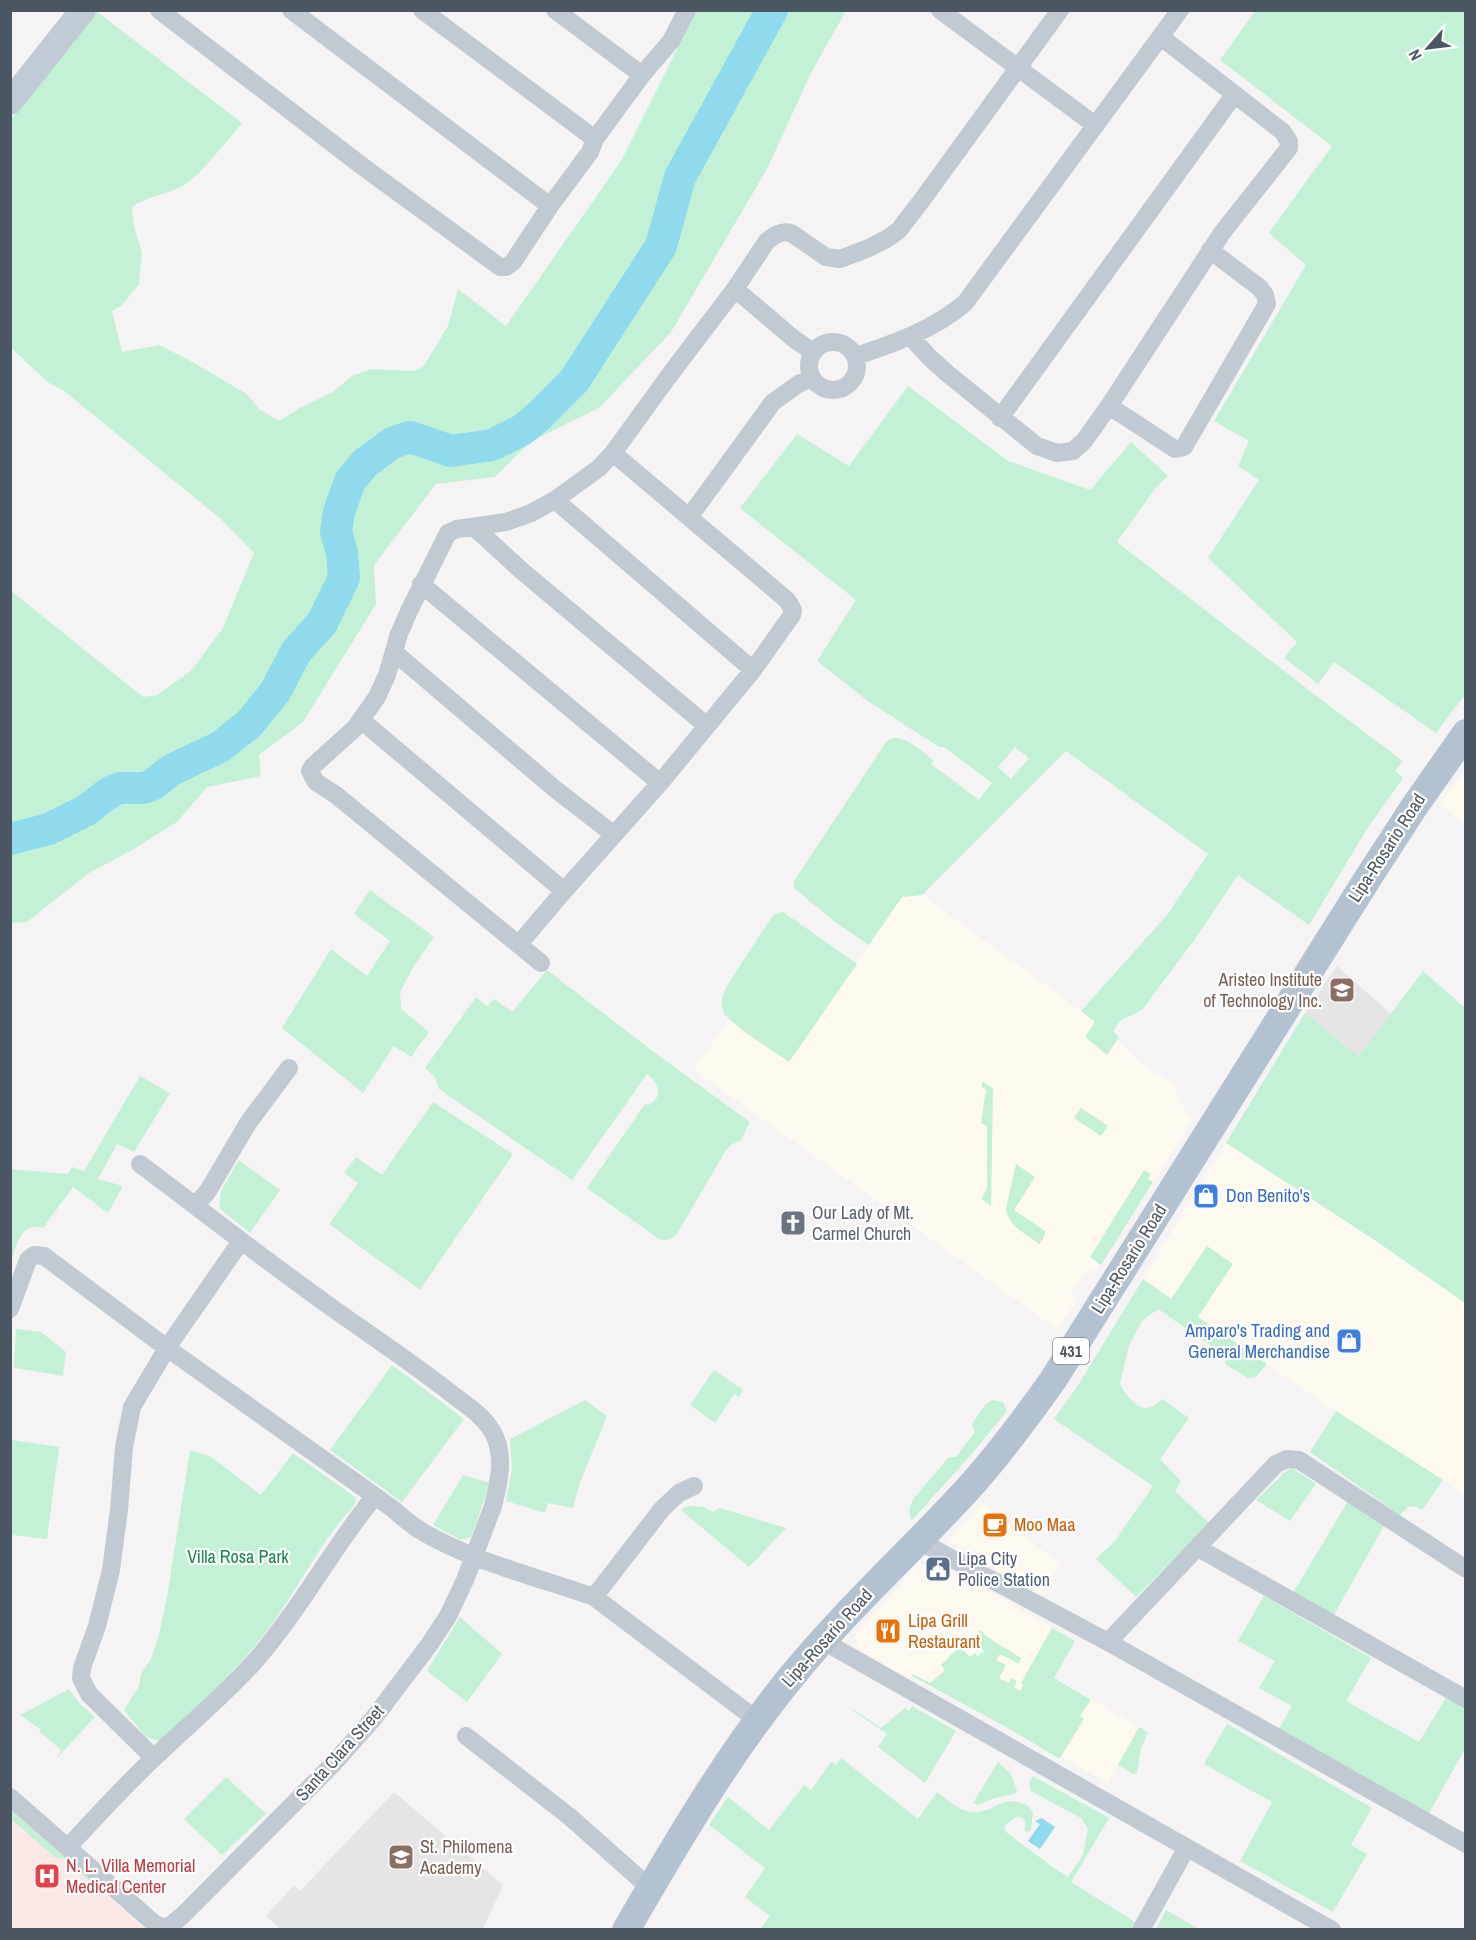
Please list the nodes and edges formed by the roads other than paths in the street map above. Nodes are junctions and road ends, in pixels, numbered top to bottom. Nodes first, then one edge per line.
1 (83, 10) edge
2 (159, 10) edge
3 (291, 10) edge
4 (422, 10) edge
5 (555, 10) edge
6 (687, 10) edge
7 (940, 10) edge
8 (1060, 10) edge
9 (1180, 10) edge
10 (964, 18) edge
11 (1161, 37) junction
12 (1018, 68) junction
13 (642, 75) junction
14 (1234, 95) junction
15 (10, 102) edge
16 (1095, 125) junction
17 (596, 139) junction
18 (550, 206) junction
19 (1210, 250) junction
20 (735, 289) junction
21 (911, 337) junction
22 (813, 351) junction
23 (856, 356) junction
24 (812, 378) junction
25 (1109, 406) junction
26 (1000, 418) junction
27 (614, 453) junction
28 (555, 500) junction
29 (690, 516) junction
30 (474, 527) junction
31 (421, 584) junction
32 (394, 652) junction
33 (753, 670) junction
34 (361, 720) junction
35 (707, 726) junction
36 (1466, 733) edge
37 (660, 783) junction
38 (614, 834) junction
39 (564, 891) junction
40 (519, 944) junction
41 (541, 963) dead end
42 (289, 1068) dead end
43 (140, 1164) dead end
44 (195, 1206) junction
45 (241, 1241) junction
46 (10, 1309) edge
47 (167, 1348) junction
48 (694, 1486) dead end
49 (374, 1497) junction
50 (919, 1540) junction
51 (1198, 1548) junction
52 (473, 1555) junction
53 (1466, 1569) edge
54 (594, 1598) junction
55 (823, 1641) junction
56 (1108, 1642) junction
57 (1466, 1699) edge
58 (757, 1720) junction
59 (466, 1736) dead end
60 (154, 1758) junction
61 (10, 1797) edge
62 (1466, 1844) edge
63 (68, 1847) junction
64 (1186, 1848) junction
65 (650, 1888) junction
66 (626, 1929) edge
67 (1141, 1929) edge
68 (1332, 1929) edge

1 - 15 street
2 - 18 street
3 - 18 street
4 - 17 street
5 - 13 street
6 - 13 street
7 - 10 street
8 - 12 street
9 - 11 street
10 - 12 street
11 - 14 street
11 - 16 street
12 - 16 street
12 - 20 street
13 - 17 street
14 - 19 street
14 - 26 street
16 - 21 street
17 - 18 street
19 - 25 street
19 - 25 street
20 - 22 street
20 - 27 street
21 - 23 street
21 - 26 street
22 - 23 street
22 - 24 street
23 - 24 street
24 - 29 street
25 - 26 street
27 - 28 street
27 - 29 street
28 - 30 street
28 - 33 street
29 - 33 street
30 - 31 street
30 - 35 street
31 - 32 street
31 - 37 street
32 - 34 street
32 - 38 street
33 - 35 street
34 - 39 street
34 - 40 street
35 - 37 street
36 - 50 main road, Lipa-Rosario Road / 431
37 - 38 street
38 - 39 street
39 - 40 street
40 - 41 street
42 - 44 street
43 - 44 street, Santa Clara Street
44 - 45 street, Santa Clara Street
45 - 47 street
45 - 52 street, Santa Clara Street
46 - 47 street
47 - 49 street
47 - 60 street
48 - 54 street
49 - 52 street
49 - 60 street
50 - 55 main road, Lipa-Rosario Road / 431
50 - 56 street
51 - 53 street
51 - 56 street
51 - 57 street
52 - 54 street
52 - 63 street, Santa Clara Street
54 - 58 street
55 - 58 main road, Lipa-Rosario Road / 431
55 - 64 street
56 - 62 street
58 - 65 main road, Lipa-Rosario Road / 431
59 - 65 street
60 - 63 street
61 - 63 street
64 - 67 street
64 - 68 street
65 - 66 main road, Lipa-Rosario Road / 431

